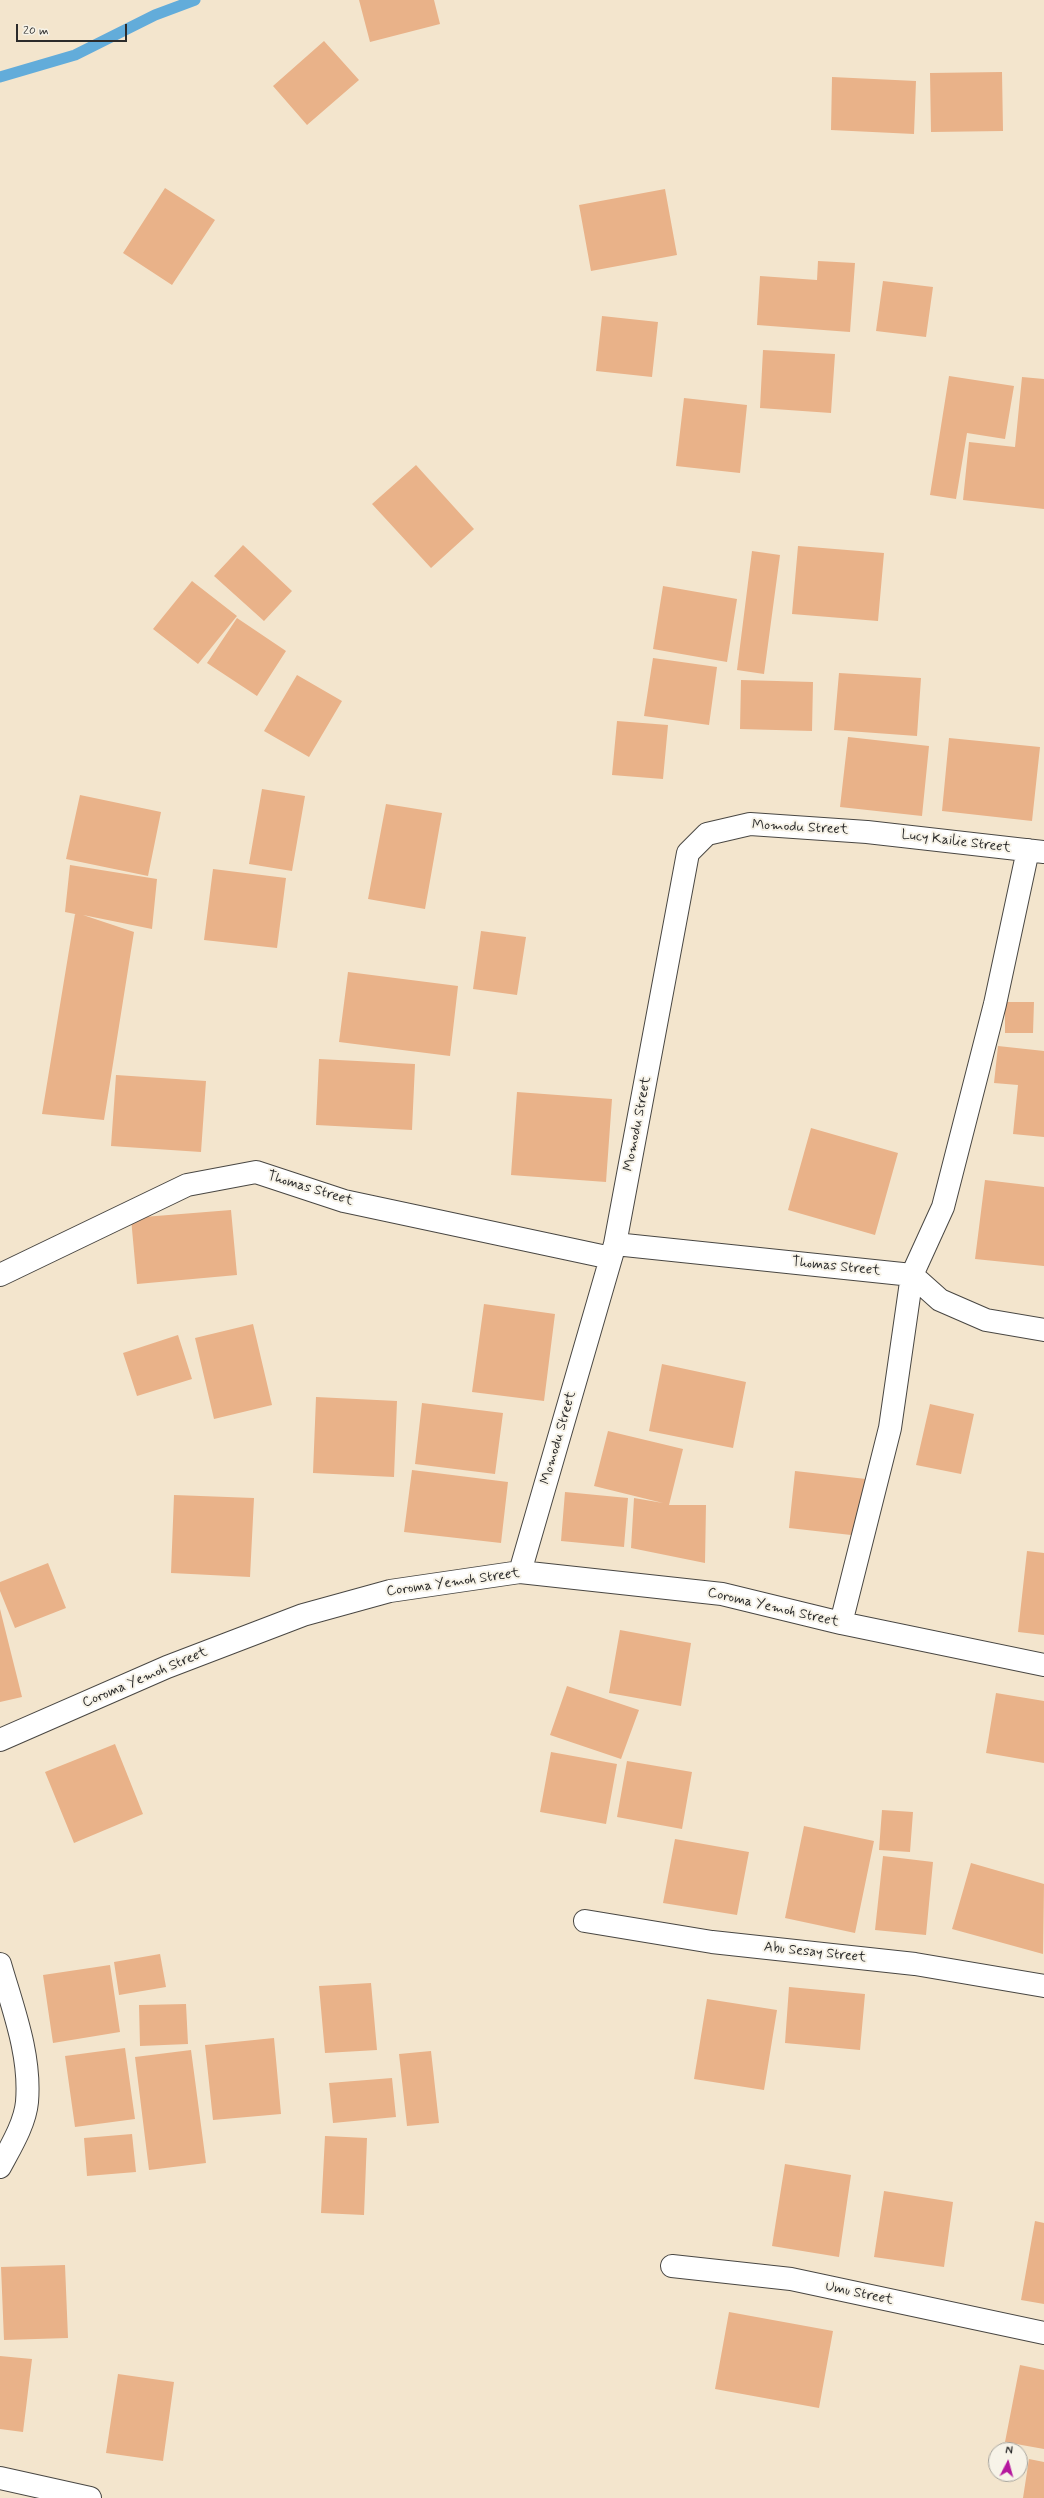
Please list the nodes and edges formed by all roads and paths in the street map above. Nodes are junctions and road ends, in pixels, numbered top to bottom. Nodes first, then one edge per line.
1 (867, 832) joint
2 (1036, 851) edge
3 (613, 1251) junction
4 (0, 1274) edge
5 (912, 1275) junction
6 (1044, 1330) edge
7 (520, 1572) junction
8 (841, 1623) junction
9 (1044, 1665) edge
10 (0, 1740) edge
11 (585, 1921) dead end
12 (0, 1964) edge
13 (1044, 1986) edge
14 (0, 2168) edge
15 (672, 2266) dead end
16 (1044, 2333) edge
17 (0, 2478) edge
18 (90, 2498) edge

1 - 2 street, Lucy Kailie Street
1 - 3 street, Momodu Street
2 - 5 street
3 - 4 street, Thomas Street
3 - 5 street, Thomas Street
3 - 7 street, Momodu Street
5 - 6 street
5 - 8 street
7 - 8 street, Coroma Yemoh Street
7 - 10 street, Coroma Yemoh Street
8 - 9 street, Coroma Yemoh Street
11 - 13 street, Abu Sesay Street
12 - 14 street
15 - 16 street, Umu Street
17 - 18 street

